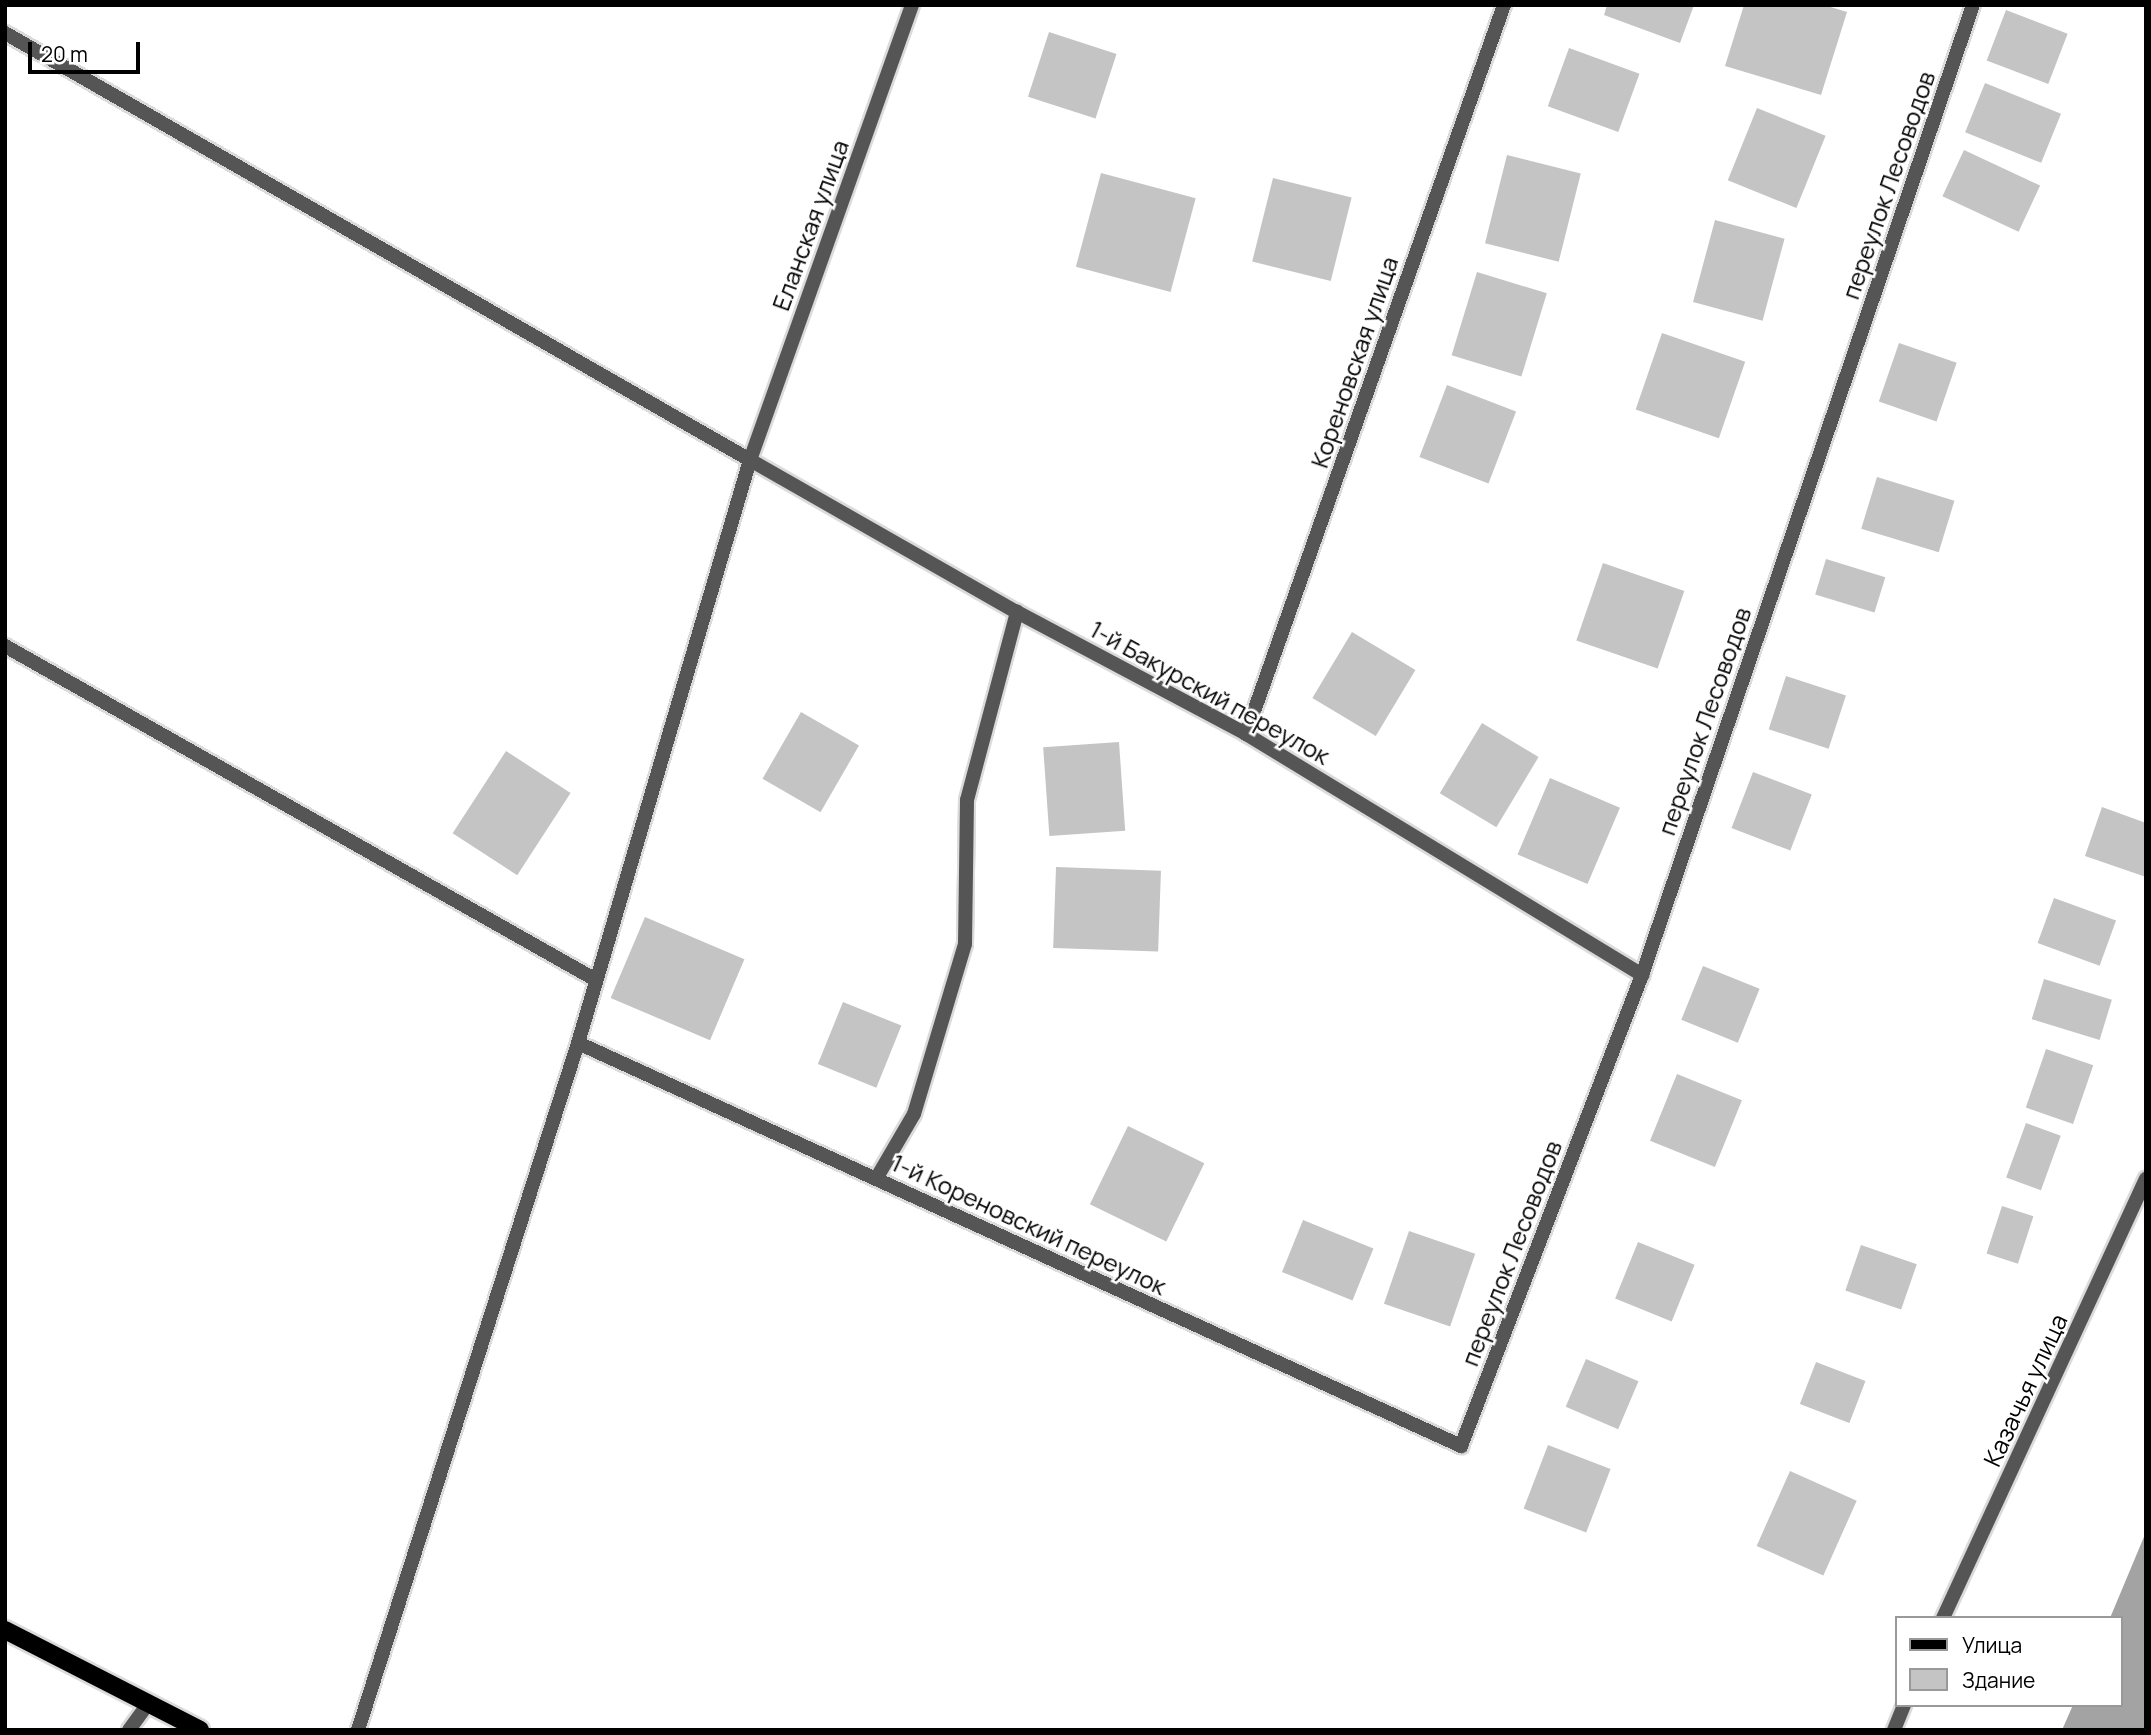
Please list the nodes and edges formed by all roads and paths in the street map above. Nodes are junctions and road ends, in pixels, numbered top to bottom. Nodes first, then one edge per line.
1 (912, 5) edge
2 (1504, 5) edge
3 (1973, 5) edge
4 (5, 33) edge
5 (750, 460) junction
6 (1017, 612) junction
7 (5, 646) edge
8 (1246, 734) junction
9 (1642, 975) junction
10 (596, 980) junction
11 (578, 1043) junction
12 (876, 1179) junction
13 (2146, 1179) edge
14 (1461, 1446) joint
15 (1944, 1616) edge
16 (5, 1630) edge
17 (149, 1702) junction
18 (1904, 1707) edge
19 (129, 1730) edge
20 (201, 1730) edge
21 (358, 1730) edge
22 (1894, 1730) edge

1 - 5 street, Еланская улица
2 - 8 street, Кореновская улица
3 - 9 street, переулок Лесоводов
4 - 5 street, 1-й Бакурский переулок
5 - 6 street, 1-й Бакурский переулок
5 - 10 street, Еланская улица
6 - 8 street, 1-й Бакурский переулок
6 - 12 street
7 - 10 street
8 - 9 street, 1-й Бакурский переулок
9 - 14 street, переулок Лесоводов
10 - 11 street, Еланская улица
11 - 12 street, 1-й Кореновский переулок
11 - 21 street, Еланская улица
12 - 14 street, 1-й Кореновский переулок
13 - 15 street, Казачья улица
16 - 17 main road
17 - 19 street
17 - 20 main road
18 - 22 street

